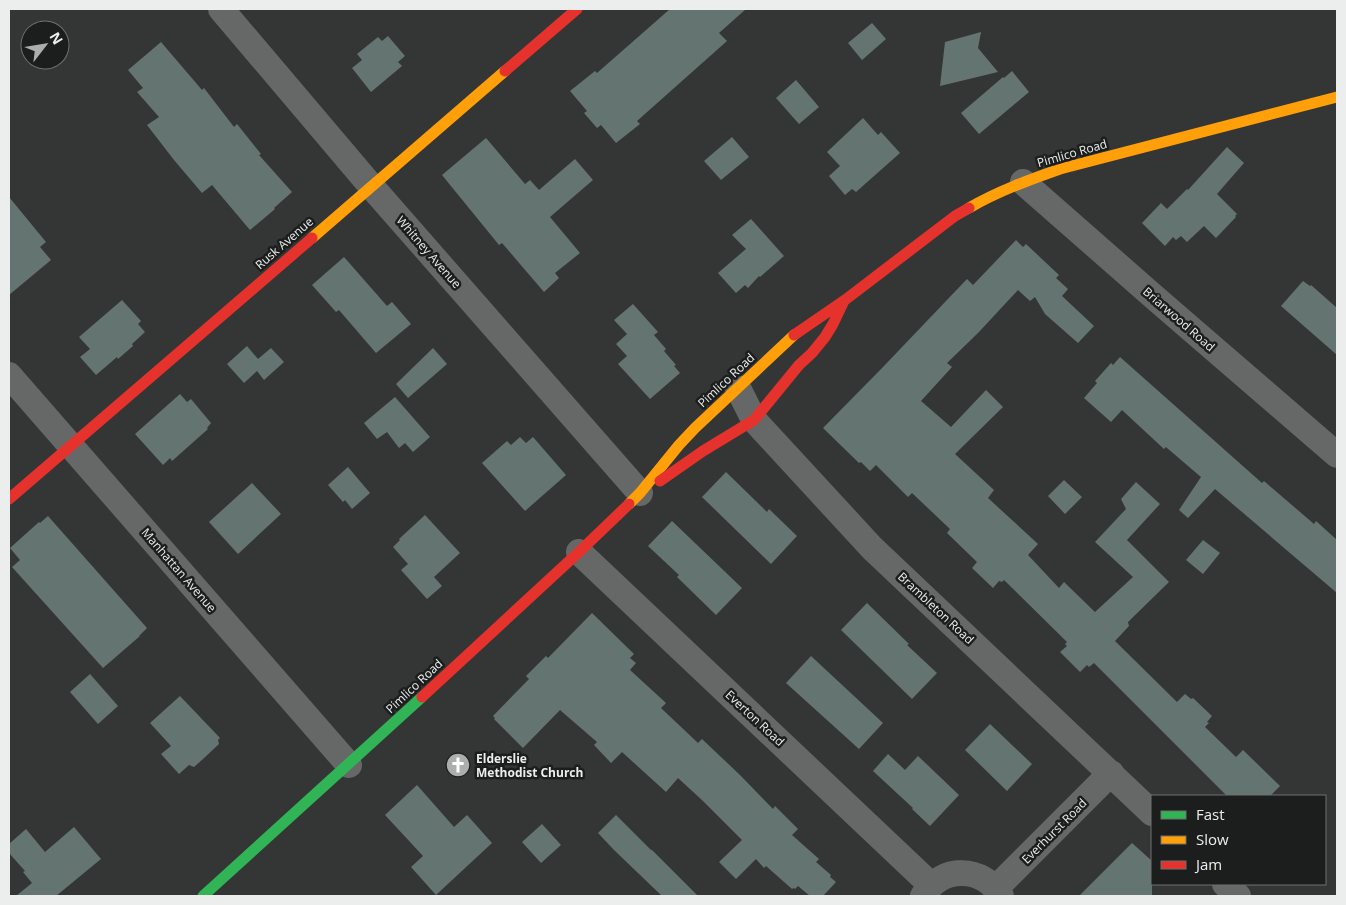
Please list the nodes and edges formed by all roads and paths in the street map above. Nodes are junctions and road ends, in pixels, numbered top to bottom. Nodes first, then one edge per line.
1 (221, 9) edge
2 (577, 9) edge
3 (1337, 97) edge
4 (1022, 182) junction
5 (371, 186) junction
6 (845, 300) junction
7 (9, 375) edge
8 (738, 388) junction
9 (754, 420) junction
10 (70, 445) junction
11 (1337, 454) edge
12 (640, 493) junction
13 (9, 499) edge
14 (578, 552) junction
15 (349, 765) junction
16 (1112, 773) junction
17 (1151, 812) edge
18 (1226, 885) edge
19 (927, 890) edge
20 (999, 892) edge
21 (203, 896) edge
22 (1238, 896) edge

1 - 5 street, Whitney Avenue
2 - 5 street, Rusk Avenue
3 - 4 street, Pimlico Road
4 - 6 street, Pimlico Road
4 - 11 street, Briarwood Road
5 - 10 street, Rusk Avenue
5 - 12 street, Whitney Avenue
6 - 8 street, Pimlico Road
6 - 9 street, Pimlico Road
7 - 10 street, Manhattan Avenue
8 - 9 street, Brambleton Road
8 - 12 street, Pimlico Road
9 - 12 street, Pimlico Road
9 - 16 street, Brambleton Road
10 - 13 street, Rusk Avenue
10 - 15 street, Manhattan Avenue
12 - 14 street, Pimlico Road
14 - 15 street, Pimlico Road
14 - 19 street, Everton Road
15 - 21 street, Pimlico Road
16 - 17 street, Brambleton Road
16 - 20 street, Everhurst Road
18 - 22 street
19 - 20 street

